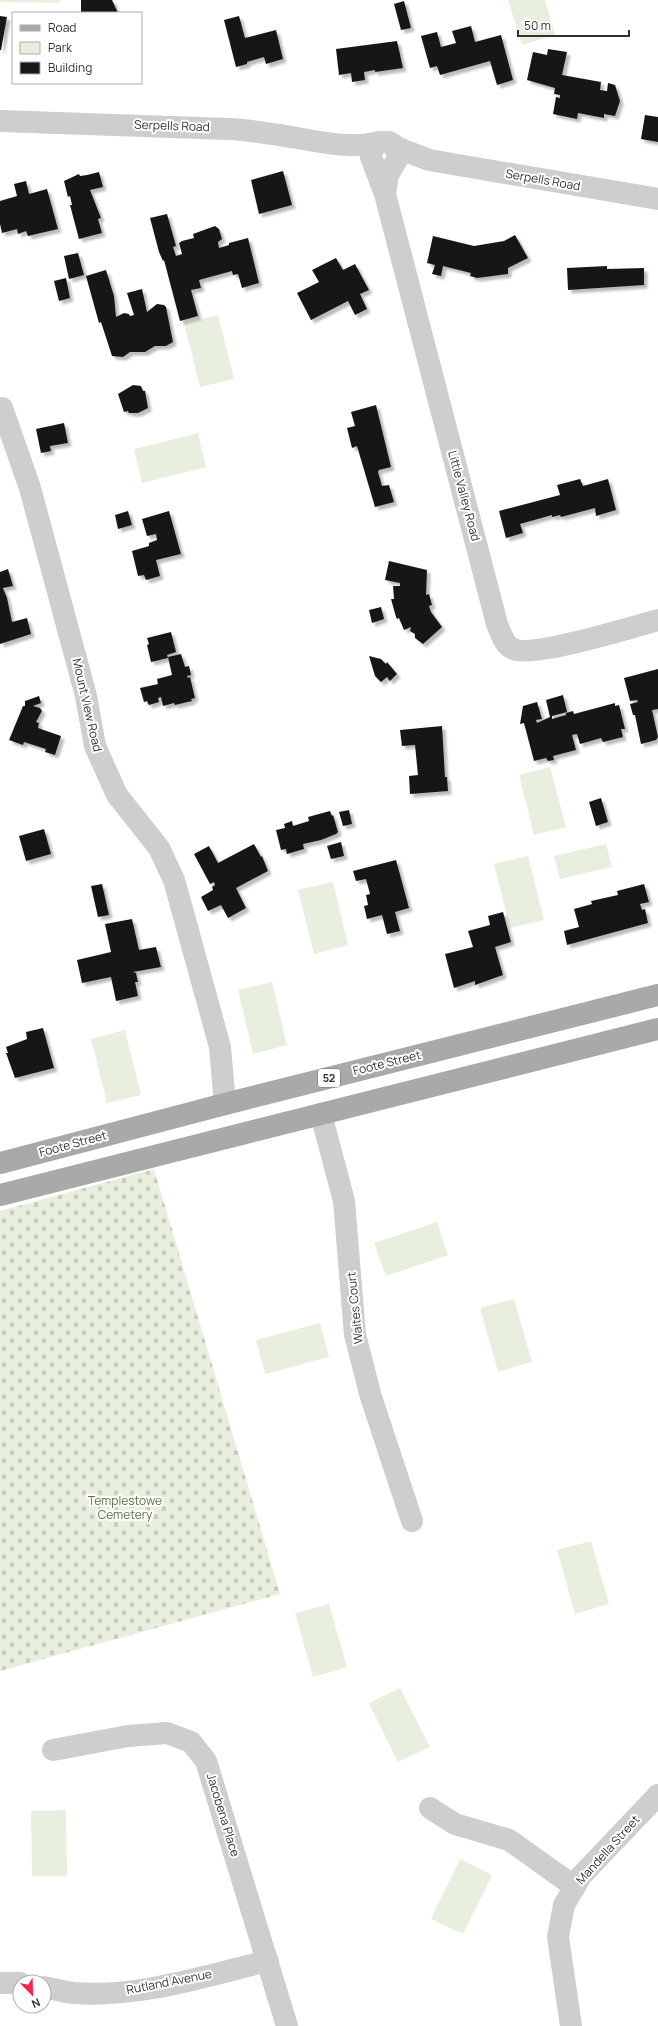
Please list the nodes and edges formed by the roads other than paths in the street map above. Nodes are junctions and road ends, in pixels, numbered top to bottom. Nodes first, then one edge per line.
1 (0, 121) edge
2 (386, 155) junction
3 (658, 200) edge
4 (2, 408) dead end
5 (658, 620) edge
6 (658, 995) edge
7 (658, 1029) edge
8 (464, 1044) junction
9 (472, 1076) junction
10 (225, 1104) junction
11 (321, 1114) junction
12 (0, 1163) edge
13 (0, 1195) edge
14 (412, 1521) dead end
15 (53, 1750) dead end
16 (655, 1805) edge
17 (430, 1808) dead end
18 (575, 1887) junction
19 (268, 1961) junction
20 (0, 1983) edge
21 (12, 1983) edge
22 (52, 1989) edge
23 (287, 2026) edge
24 (571, 2026) edge

1 - 2 street, Serpells Road
2 - 3 street, Serpells Road
2 - 5 street, Little Valley Road
4 - 10 street, Mount View Road
6 - 8 main road, Foote Street / 52
7 - 9 main road
8 - 9 main road
8 - 10 main road, Foote Street / 52
9 - 11 main road
10 - 12 main road, Foote Street / 52
11 - 13 main road
11 - 14 street, Waites Court
15 - 19 street, Jacobena Place
16 - 18 street, Mandella Street
17 - 18 street
18 - 24 street, Mandella Street
19 - 22 street, Rutland Avenue
19 - 23 street, Jacobena Place
20 - 21 street

